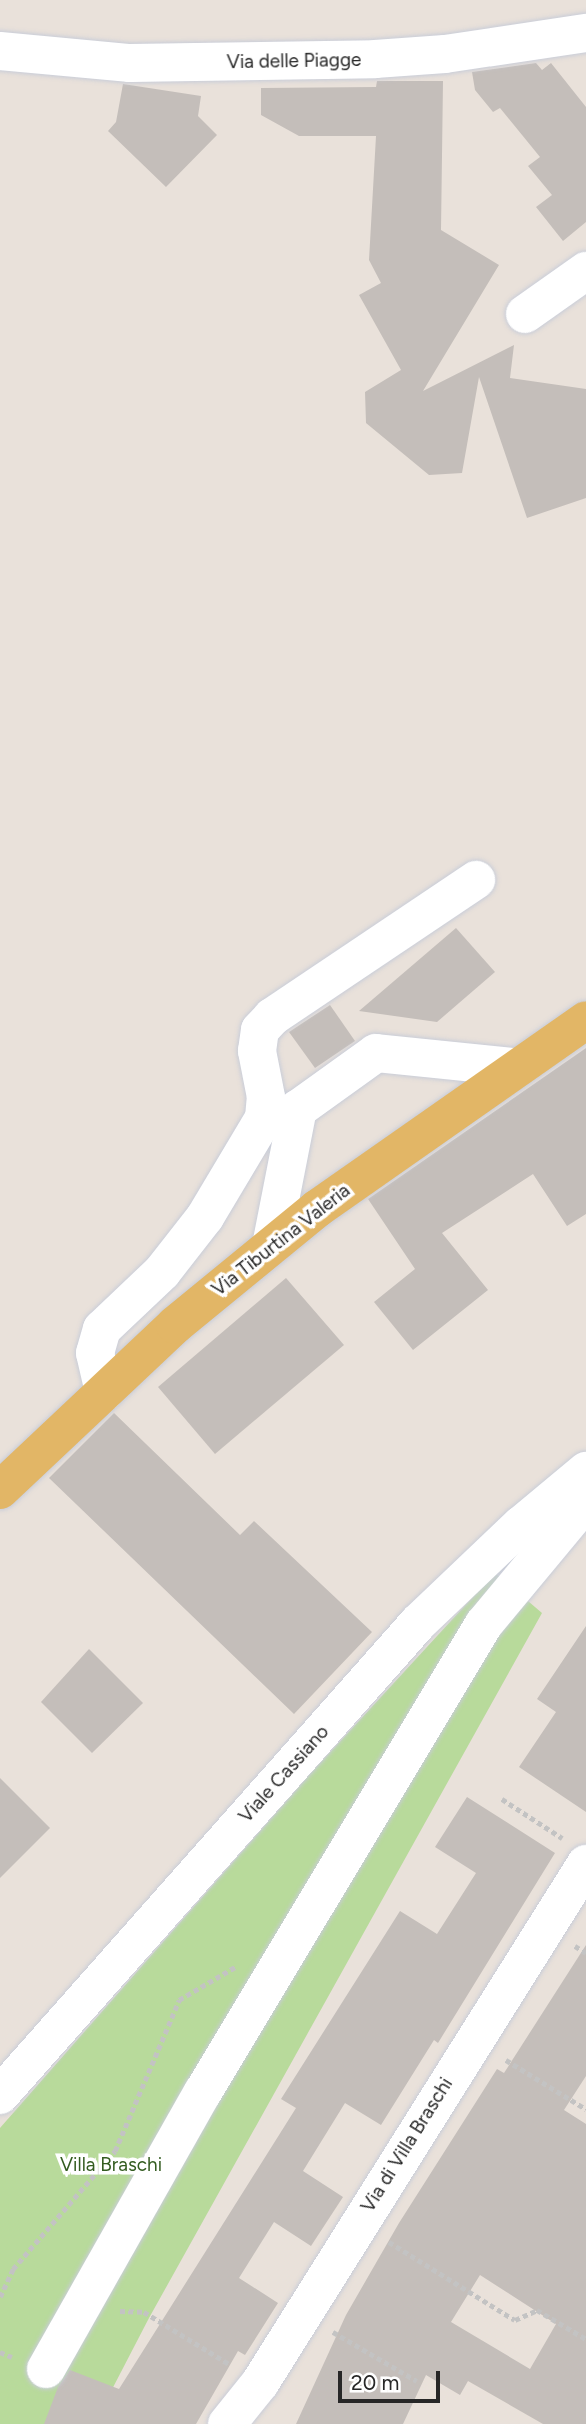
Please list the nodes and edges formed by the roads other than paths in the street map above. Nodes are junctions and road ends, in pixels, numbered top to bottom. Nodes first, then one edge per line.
1 (586, 33) edge
2 (0, 51) edge
3 (586, 271) edge
4 (525, 314) dead end
5 (476, 880) dead end
6 (586, 1020) edge
7 (516, 1067) junction
8 (271, 1247) junction
9 (104, 1392) junction
10 (586, 1471) edge
11 (0, 1490) edge
12 (586, 1501) edge
13 (576, 1852) edge
14 (0, 2095) edge
15 (46, 2369) dead end
16 (260, 2383) junction
17 (226, 2424) edge
18 (251, 2424) edge

1 - 2 street, Via delle Piagge
3 - 4 street
5 - 9 street
6 - 7 main road, Via Tiburtina Valeria
7 - 8 main road, Via Tiburtina Valeria
7 - 8 street
8 - 9 main road, Via Tiburtina Valeria
9 - 11 main road, Via Tiburtina Valeria
10 - 14 street, Viale Cassiano
12 - 15 street
13 - 16 street, Via di Villa Braschi
16 - 17 street, Via di Villa Braschi
16 - 18 street

